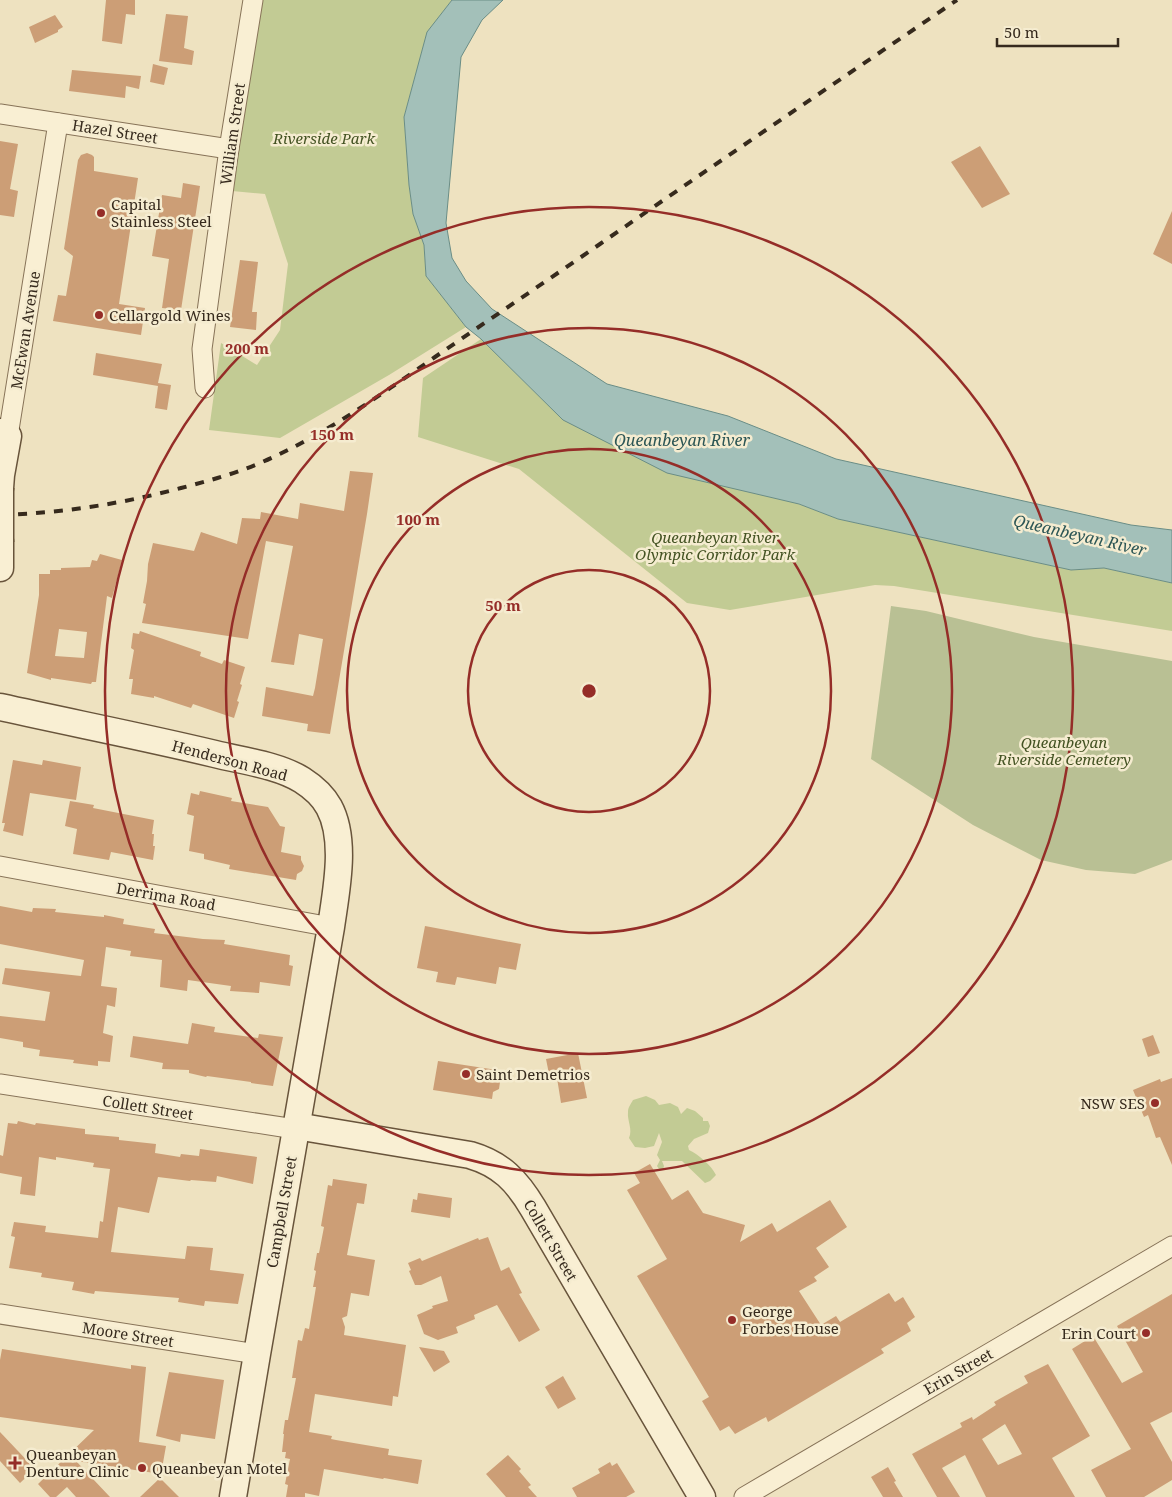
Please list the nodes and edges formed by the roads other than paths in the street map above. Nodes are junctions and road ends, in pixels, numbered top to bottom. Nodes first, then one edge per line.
1 (253, 0) edge
2 (0, 114) edge
3 (58, 123) junction
4 (230, 149) junction
5 (205, 388) dead end
6 (4, 434) edge
7 (0, 488) edge
8 (0, 542) edge
9 (0, 568) edge
10 (0, 707) edge
11 (0, 866) edge
12 (331, 927) junction
13 (0, 1084) edge
14 (296, 1128) junction
15 (1172, 1246) edge
16 (0, 1314) edge
17 (256, 1354) junction
18 (233, 1497) edge
19 (702, 1497) edge
20 (744, 1497) edge

1 - 4 street, William Street
2 - 3 street, Hazel Street
3 - 4 street, Hazel Street
3 - 6 street, McEwan Avenue
4 - 5 street, William Street
6 - 7 street, McEwan Avenue
7 - 8 street, McEwan Avenue, bridge
8 - 9 street, McEwan Avenue
10 - 12 street, Henderson Road
11 - 12 street, Derrima Road
12 - 14 street, Campbell Street
13 - 14 street, Collett Street
14 - 17 street, Campbell Street
14 - 19 street, Collett Street
15 - 20 street, Erin Street
16 - 17 street, Moore Street
17 - 18 street, Campbell Street

